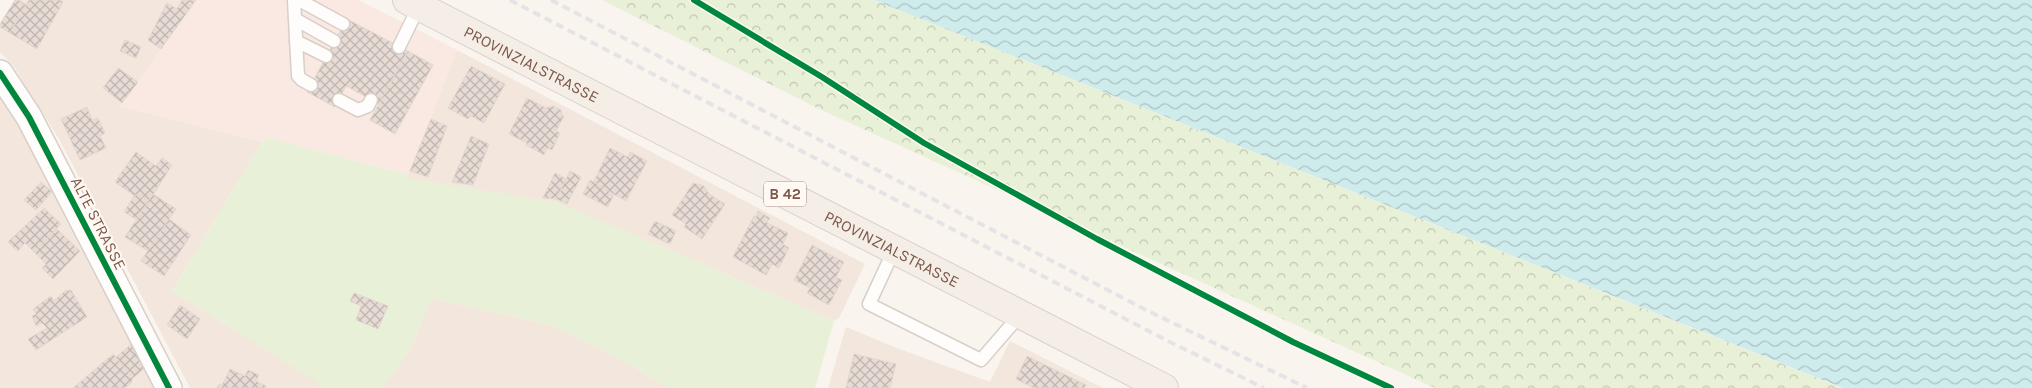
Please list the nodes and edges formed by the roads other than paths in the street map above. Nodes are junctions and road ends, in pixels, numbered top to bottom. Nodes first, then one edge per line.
1 (294, 0) edge
2 (299, 0) edge
3 (413, 3) edge
4 (295, 19) junction
5 (343, 24) dead end
6 (296, 41) junction
7 (334, 41) dead end
8 (399, 47) dead end
9 (326, 56) dead end
10 (0, 73) edge
11 (311, 85) dead end
12 (338, 100) dead end
13 (372, 100) dead end
14 (894, 250) junction
15 (1020, 315) junction
16 (169, 388) edge
17 (1164, 388) edge

1 - 4 lane
2 - 5 lane
3 - 8 lane
3 - 14 main road, PROVINZIALSTRASSE / B 42
4 - 6 lane
4 - 7 lane
6 - 9 lane
6 - 11 lane
10 - 16 street, ALTE STRASSE
12 - 13 lane
14 - 15 main road, PROVINZIALSTRASSE / B 42
14 - 15 lane
15 - 17 main road, PROVINZIALSTRASSE / B 42

